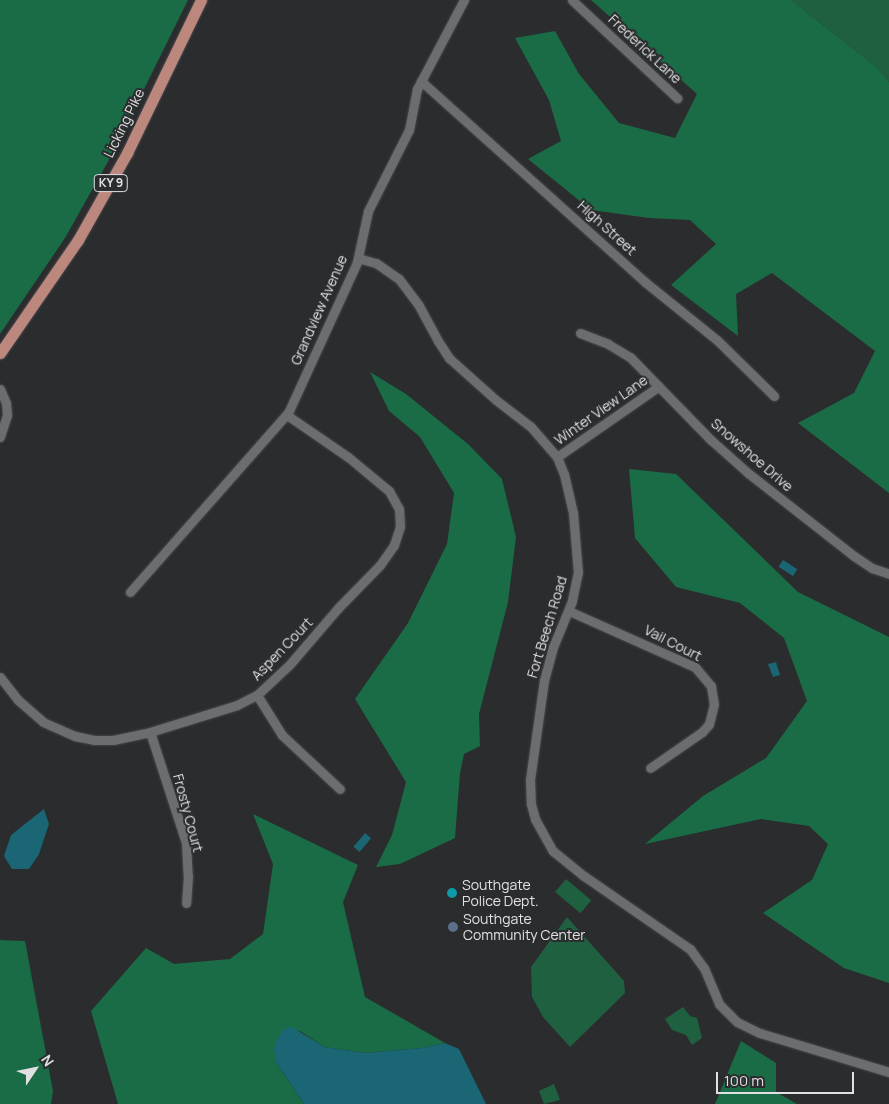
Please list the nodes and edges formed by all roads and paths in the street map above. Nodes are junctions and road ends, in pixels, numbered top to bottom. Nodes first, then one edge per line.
1 (201, 0) edge
2 (464, 0) edge
3 (572, 0) edge
4 (421, 80) junction
5 (678, 98) dead end
6 (358, 258) junction
7 (580, 333) dead end
8 (0, 353) edge
9 (659, 386) junction
10 (0, 389) edge
11 (774, 396) dead end
12 (287, 415) junction
13 (0, 437) edge
14 (558, 457) junction
15 (889, 574) edge
16 (130, 592) dead end
17 (568, 611) junction
18 (2, 682) edge
19 (256, 695) junction
20 (150, 732) junction
21 (650, 768) dead end
22 (340, 789) dead end
23 (186, 903) dead end
24 (889, 1072) edge

1 - 8 main road, Licking Pike / KY 9
2 - 4 street, Grandview Avenue
3 - 5 street, Frederick Lane
4 - 6 street, Grandview Avenue
4 - 11 street, High Street
6 - 12 street, Grandview Avenue
6 - 14 street, Fort Beech Road
7 - 9 street, Snowshoe Drive
9 - 14 street, Winter View Lane
9 - 15 street, Snowshoe Drive
10 - 13 street
12 - 16 street, Grandview Avenue
12 - 19 street, Aspen Court
14 - 17 street, Fort Beech Road
17 - 21 street, Vail Court
17 - 24 street, Fort Beech Road
18 - 20 street, Aspen Court
19 - 20 street, Aspen Court
19 - 22 street
20 - 23 street, Frosty Court

